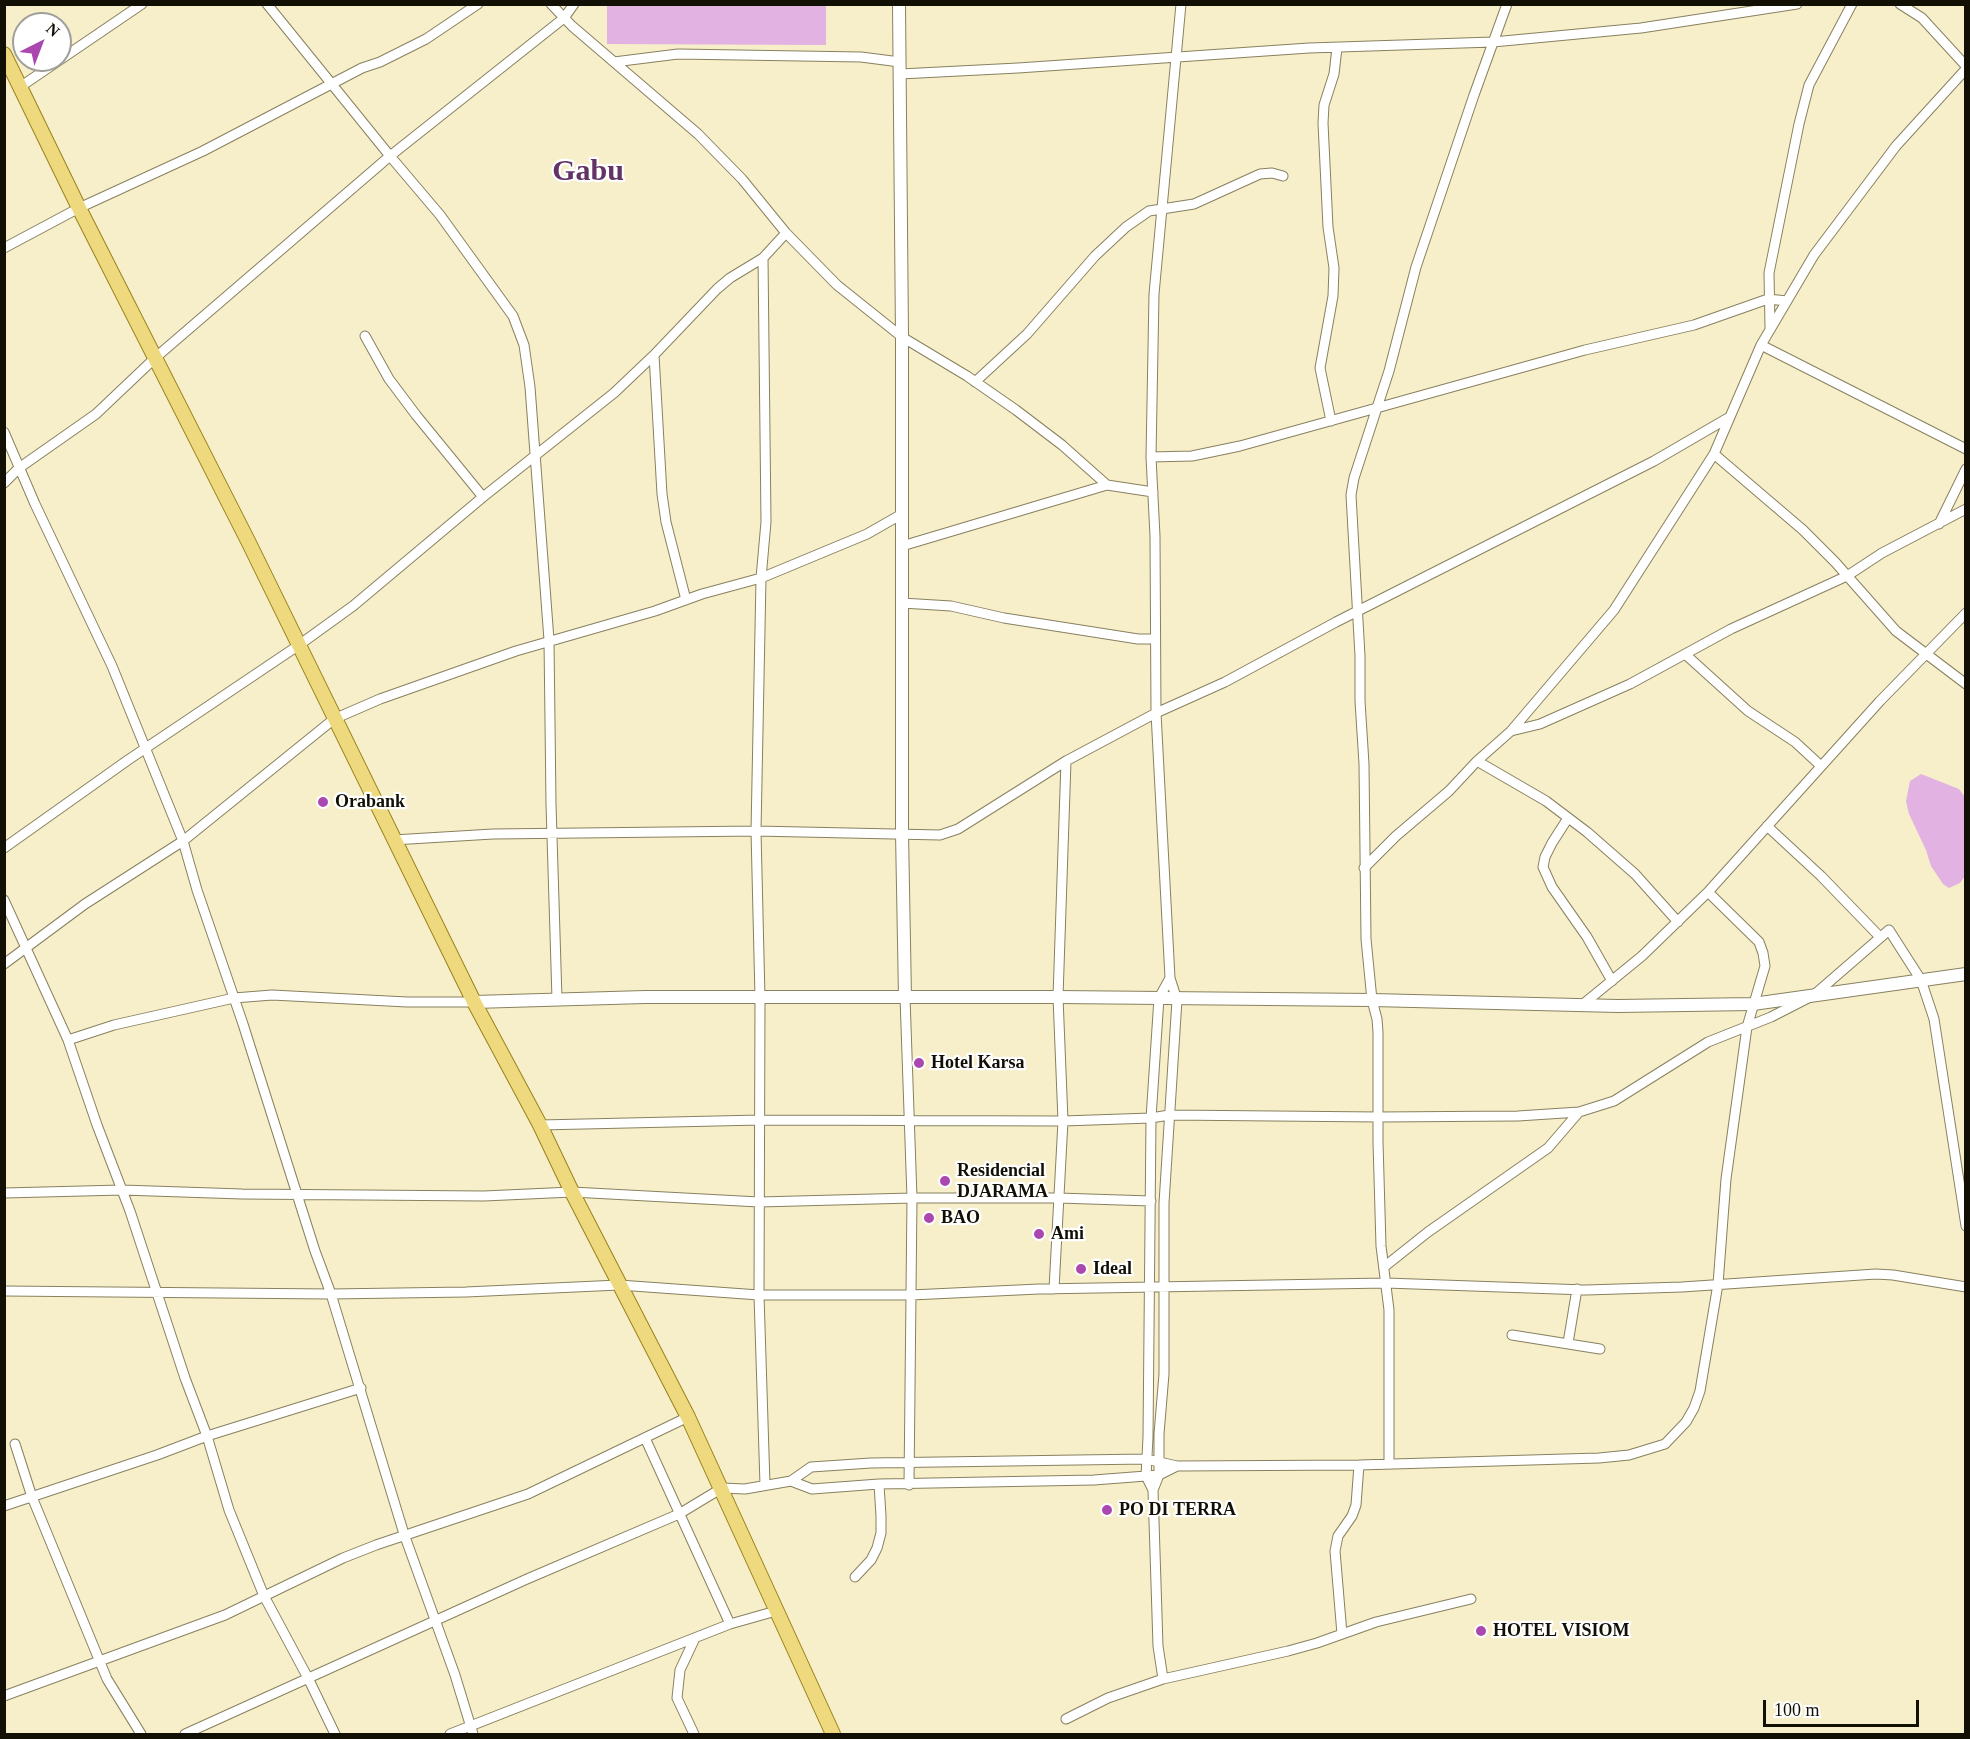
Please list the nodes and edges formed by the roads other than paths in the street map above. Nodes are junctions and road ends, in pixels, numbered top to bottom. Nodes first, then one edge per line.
1 (142, 4) edge
2 (267, 4) edge
3 (478, 4) edge
4 (551, 4) edge
5 (574, 4) edge
6 (899, 4) edge
7 (1181, 4) edge
8 (1507, 4) edge
9 (1797, 4) edge
10 (1852, 4) edge
11 (1900, 4) edge
12 (564, 18) junction
13 (1493, 42) junction
14 (1337, 48) junction
15 (4, 54) edge
16 (1175, 58) junction
17 (614, 62) junction
18 (900, 68) junction
19 (1965, 68) edge
20 (331, 85) junction
21 (20, 87) junction
22 (390, 156) junction
23 (1283, 176) dead end
24 (79, 208) junction
25 (1160, 209) junction
26 (786, 233) junction
27 (4, 248) edge
28 (763, 258) junction
29 (1768, 299) junction
30 (1787, 301) junction
31 (1770, 327) junction
32 (365, 336) dead end
33 (902, 337) junction
34 (1761, 345) junction
35 (654, 355) junction
36 (155, 358) junction
37 (975, 382) junction
38 (1377, 409) junction
39 (1728, 417) junction
40 (1331, 421) junction
41 (4, 432) edge
42 (1965, 449) edge
43 (1714, 454) junction
44 (535, 455) junction
45 (1151, 457) junction
46 (19, 468) junction
47 (1965, 469) edge
48 (4, 483) edge
49 (1107, 485) junction
50 (1153, 492) junction
51 (483, 497) junction
52 (1965, 509) edge
53 (902, 514) junction
54 (1939, 524) junction
55 (902, 546) junction
56 (1847, 576) junction
57 (761, 578) junction
58 (686, 600) junction
59 (903, 603) junction
60 (1358, 611) junction
61 (1965, 613) edge
62 (1154, 639) junction
63 (549, 640) junction
64 (299, 645) junction
65 (1685, 654) junction
66 (1927, 655) junction
67 (1965, 684) edge
68 (1156, 713) junction
69 (334, 719) junction
70 (1511, 731) junction
71 (145, 749) junction
72 (1066, 761) junction
73 (1477, 761) junction
74 (1821, 766) junction
75 (1568, 818) junction
76 (1767, 826) junction
77 (756, 831) junction
78 (902, 834) junction
79 (552, 835) junction
80 (393, 840) junction
81 (183, 841) junction
82 (4, 848) edge
83 (1364, 868) junction
84 (1708, 892) junction
85 (4, 900) edge
86 (1678, 922) junction
87 (1880, 938) junction
88 (27, 950) junction
89 (4, 964) edge
90 (1965, 974) edge
91 (1170, 978) junction
92 (1922, 980) junction
93 (1612, 981) junction
94 (1814, 995) junction
95 (905, 997) junction
96 (1058, 997) junction
97 (234, 998) junction
98 (760, 998) junction
99 (1159, 998) junction
100 (557, 999) junction
101 (1177, 1000) junction
102 (1372, 1000) junction
103 (474, 1002) junction
104 (1753, 1004) junction
105 (1582, 1005) junction
106 (1747, 1027) junction
107 (68, 1040) junction
108 (1579, 1112) junction
109 (1169, 1115) junction
110 (1151, 1118) junction
111 (1379, 1118) junction
112 (760, 1120) junction
113 (909, 1120) junction
114 (1063, 1120) junction
115 (540, 1125) junction
116 (122, 1190) junction
117 (572, 1192) junction
118 (4, 1193) edge
119 (297, 1194) junction
120 (912, 1198) junction
121 (1058, 1198) junction
122 (1150, 1201) junction
123 (759, 1202) junction
124 (1965, 1226) edge
125 (1384, 1268) junction
126 (1386, 1283) junction
127 (1718, 1284) junction
128 (620, 1285) junction
129 (1965, 1287) edge
130 (1165, 1288) junction
131 (1054, 1289) junction
132 (1148, 1289) junction
133 (1576, 1289) junction
134 (4, 1291) edge
135 (156, 1293) junction
136 (331, 1294) junction
137 (759, 1294) junction
138 (911, 1295) junction
139 (1512, 1335) dead end
140 (1568, 1343) junction
141 (1600, 1349) dead end
142 (360, 1388) junction
143 (688, 1417) junction
144 (207, 1436) junction
145 (645, 1438) junction
146 (15, 1444) dead end
147 (1146, 1459) junction
148 (1159, 1461) junction
149 (910, 1463) junction
150 (1389, 1464) junction
151 (1359, 1465) junction
152 (1178, 1466) junction
153 (1159, 1475) junction
154 (1146, 1476) junction
155 (791, 1481) junction
156 (879, 1484) junction
157 (765, 1485) junction
158 (909, 1485) junction
159 (722, 1488) junction
160 (1153, 1490) junction
161 (32, 1497) junction
162 (4, 1506) edge
163 (679, 1514) junction
164 (404, 1534) junction
165 (855, 1577) dead end
166 (264, 1596) junction
167 (1471, 1599) dead end
168 (776, 1611) junction
169 (436, 1621) junction
170 (730, 1624) junction
171 (1342, 1634) junction
172 (695, 1638) junction
173 (99, 1661) junction
174 (308, 1678) junction
175 (1163, 1679) junction
176 (4, 1696) edge
177 (1066, 1719) dead end
178 (471, 1731) edge
179 (141, 1734) edge
180 (185, 1734) edge
181 (335, 1734) edge
182 (450, 1734) edge
183 (694, 1734) edge
184 (833, 1734) edge

1 - 21 street
2 - 20 street
3 - 20 street
4 - 12 street
5 - 12 street
6 - 18 main road
7 - 16 street
8 - 13 street
9 - 13 street
10 - 29 street
11 - 19 street
12 - 17 street
12 - 22 street
13 - 14 street
13 - 38 street
14 - 16 street
14 - 40 street
15 - 21 main road
16 - 18 street
16 - 25 street
17 - 18 street
17 - 26 street
18 - 33 main road
19 - 30 street
20 - 22 street
20 - 24 street
21 - 24 main road
22 - 36 street
22 - 44 street
23 - 25 street
24 - 27 street
24 - 36 main road
25 - 37 street
25 - 45 street
26 - 28 street
26 - 33 street
28 - 35 street
28 - 57 street
29 - 30 street
29 - 31 street
29 - 38 street
30 - 31 street
31 - 34 street
32 - 51 street
33 - 37 street
33 - 53 main road
34 - 39 street
34 - 42 street
35 - 44 street
35 - 58 street
36 - 46 street
36 - 64 main road
37 - 49 street
38 - 40 street
38 - 60 street
39 - 43 street
39 - 60 street
40 - 45 street
41 - 46 street
43 - 56 street
43 - 70 street
44 - 51 street
44 - 63 street
45 - 50 street
46 - 48 street
46 - 71 street
47 - 54 street
49 - 50 street
49 - 55 street
50 - 62 street
51 - 64 street
52 - 54 street
53 - 55 main road
53 - 57 street
54 - 56 street
55 - 59 main road
56 - 65 street
56 - 66 street
57 - 58 street
57 - 77 street
58 - 63 street
59 - 62 street
59 - 78 main road
60 - 68 street
60 - 83 street
61 - 66 street
62 - 68 street
63 - 69 street
63 - 79 street
64 - 69 main road
64 - 71 street
65 - 70 street
65 - 74 street
66 - 67 street
66 - 74 street
68 - 72 street
68 - 91 street
69 - 80 main road
69 - 81 street
70 - 73 street
71 - 81 street
71 - 82 street
72 - 78 street
72 - 96 street
73 - 75 street
73 - 83 street
74 - 76 street
75 - 86 street
75 - 93 street
76 - 84 street
76 - 87 street
77 - 78 street
77 - 79 street
77 - 98 street
78 - 95 main road
79 - 80 street
79 - 100 street
80 - 103 main road
81 - 88 street
81 - 97 street
83 - 102 street
84 - 86 street
84 - 104 street
85 - 88 street
86 - 93 street
87 - 92 street
87 - 94 street
88 - 89 street
88 - 107 street
90 - 92 main road
91 - 99 street
91 - 101 street
92 - 94 main road
92 - 124 street
93 - 105 street
94 - 104 main road
94 - 106 street
95 - 96 main road
95 - 98 main road
95 - 113 street
96 - 99 main road
96 - 114 street
97 - 103 street
97 - 107 street
97 - 119 street
98 - 100 main road
98 - 112 street
99 - 101 main road
99 - 110 street
100 - 103 main road
101 - 102 main road
101 - 109 street
102 - 105 main road
102 - 111 street
103 - 115 main road
104 - 105 main road
104 - 106 street
106 - 108 street
106 - 127 street
107 - 116 street
108 - 111 street
108 - 125 street
109 - 110 street
109 - 111 street
109 - 130 street
110 - 114 street
110 - 122 street
111 - 125 street
112 - 113 street
112 - 115 street
112 - 123 street
113 - 114 street
113 - 120 street
114 - 121 street
115 - 117 main road
116 - 118 street
116 - 119 street
116 - 135 street
117 - 119 street
117 - 123 street
117 - 128 main road
119 - 136 street
120 - 121 street
120 - 123 street
120 - 138 street
121 - 122 street
121 - 131 street
122 - 132 street
123 - 137 street
125 - 126 street
126 - 130 street
126 - 133 street
126 - 150 street
127 - 129 street
127 - 133 street
127 - 150 street
128 - 136 street
128 - 137 street
128 - 143 main road
130 - 132 street
130 - 148 street
131 - 132 street
131 - 138 street
132 - 147 street
133 - 140 street
134 - 135 street
135 - 136 street
135 - 144 street
136 - 142 street
137 - 138 street
137 - 157 street
138 - 149 street
139 - 140 street
140 - 141 street
142 - 144 street
142 - 164 street
143 - 145 street
143 - 159 main road
144 - 161 street
144 - 166 street
145 - 163 street
145 - 164 street
146 - 161 street
147 - 148 street
147 - 149 street
147 - 154 street
148 - 152 street
148 - 153 street
149 - 155 street
149 - 158 street
150 - 151 street
151 - 152 street
151 - 171 street
152 - 153 street
153 - 154 street
153 - 160 street
154 - 158 street
154 - 160 street
155 - 156 street
155 - 157 street
156 - 158 street
156 - 165 street
157 - 159 street
159 - 163 street
159 - 168 main road
160 - 175 street
161 - 162 street
161 - 173 street
163 - 169 street
163 - 170 street
164 - 166 street
164 - 169 street
166 - 173 street
166 - 174 street
167 - 171 street
168 - 170 street
168 - 184 main road
169 - 174 street
169 - 178 street
170 - 172 street
171 - 175 street
172 - 178 street
172 - 183 street
173 - 176 street
173 - 179 street
174 - 180 street
174 - 181 street
175 - 177 street
178 - 182 street

